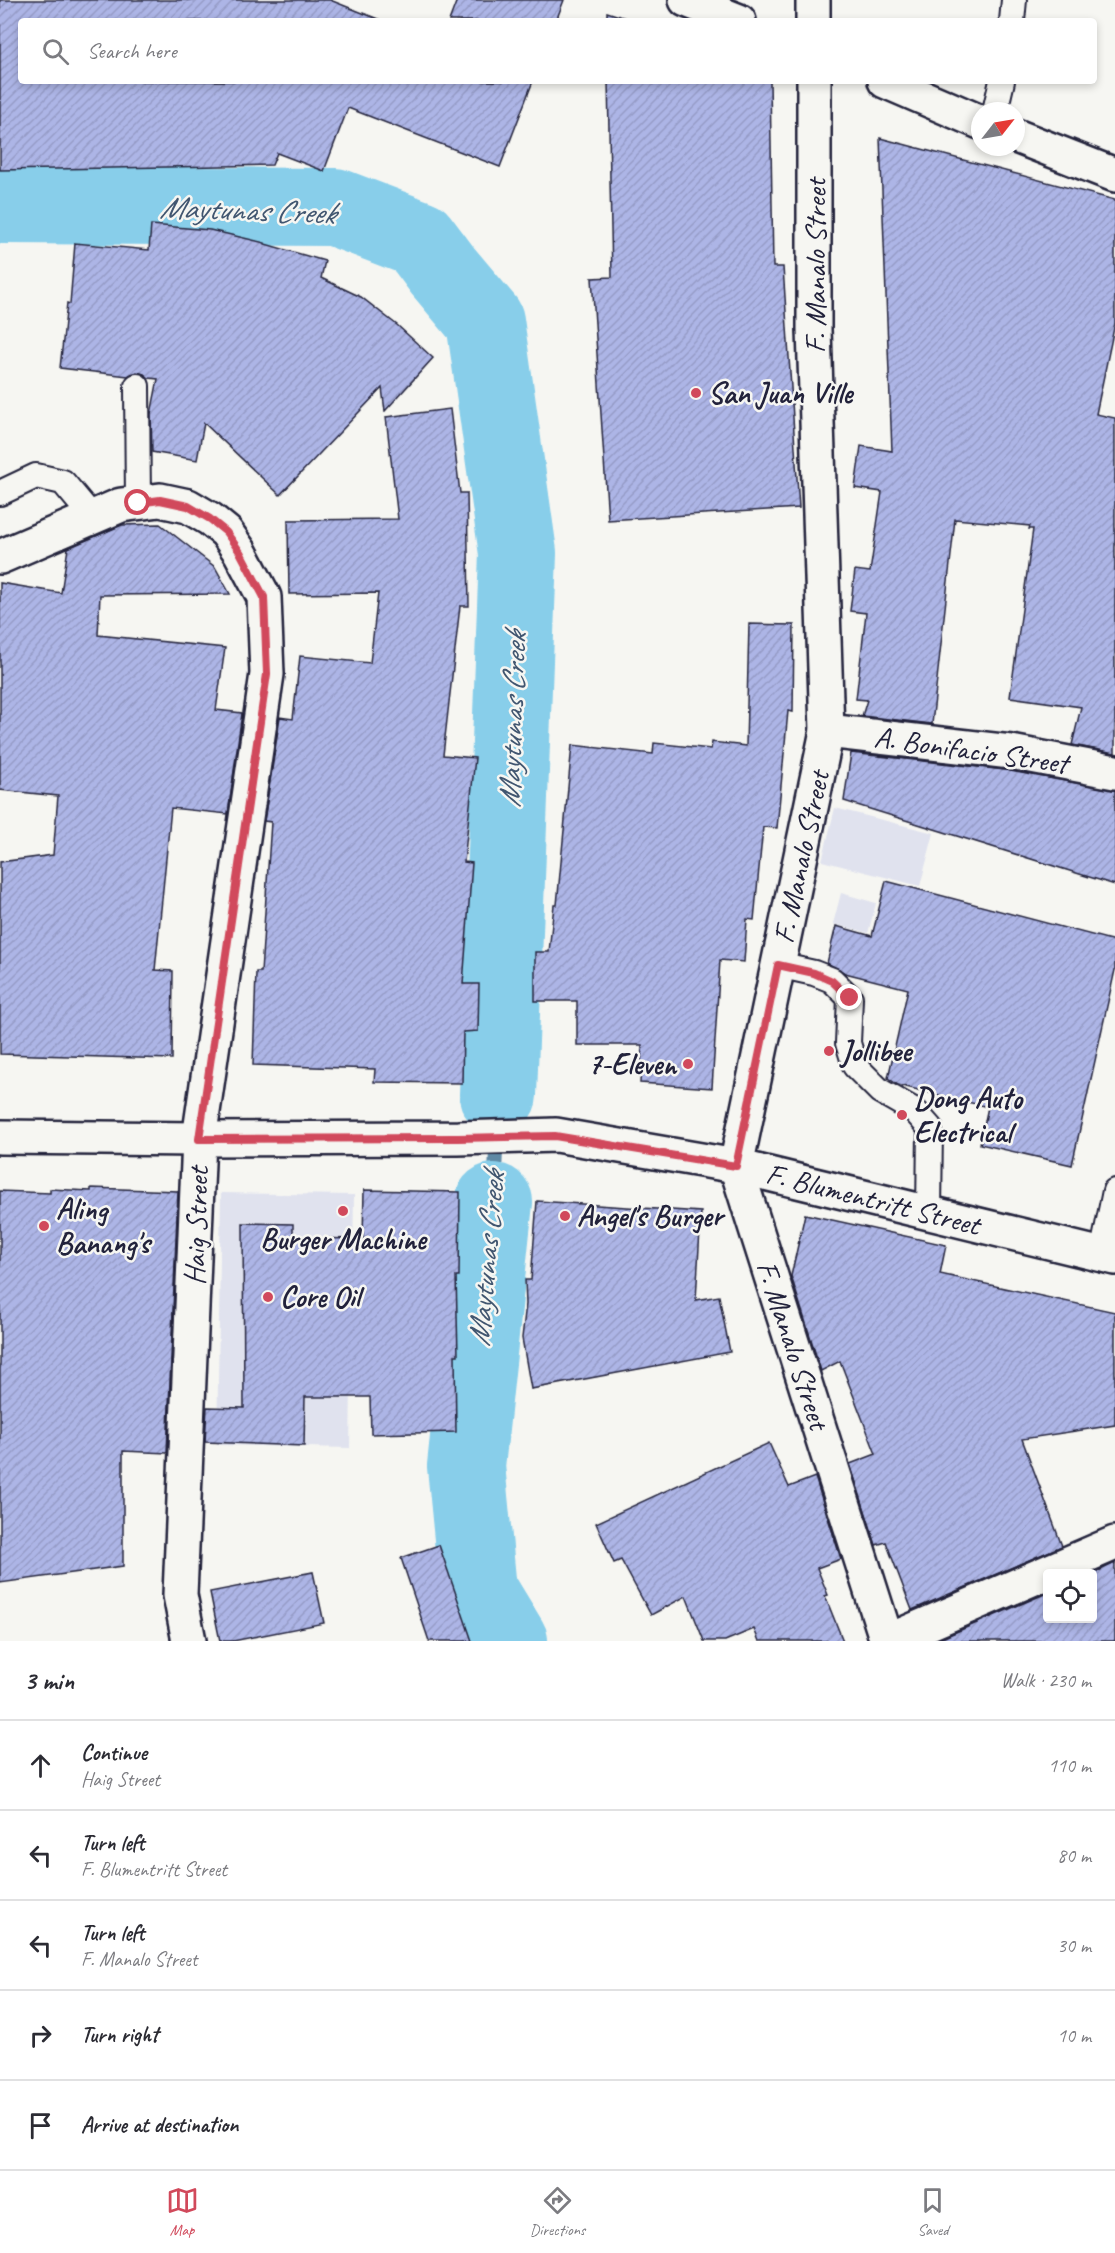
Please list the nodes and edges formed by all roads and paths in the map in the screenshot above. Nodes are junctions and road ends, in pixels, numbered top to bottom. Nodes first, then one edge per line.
1 (686, 0) edge
2 (813, 0) edge
3 (1014, 0) edge
4 (731, 18) edge
5 (813, 18) edge
6 (1012, 18) edge
7 (814, 84) edge
8 (892, 84) edge
9 (1001, 84) edge
10 (997, 102) edge
11 (971, 118) edge
12 (1025, 140) edge
13 (1115, 175) edge
14 (137, 386) dead end
15 (0, 493) edge
16 (138, 503) junction
17 (93, 518) junction
18 (0, 557) edge
19 (827, 732) junction
20 (1115, 772) edge
21 (778, 965) junction
22 (0, 1137) edge
23 (199, 1139) junction
24 (736, 1166) junction
25 (1115, 1191) edge
26 (929, 1213) junction
27 (1109, 1256) edge
28 (1115, 1543) edge
29 (189, 1641) edge
30 (887, 1641) edge

1 - 4 street
2 - 5 street
3 - 6 lane
7 - 19 street, F. Manalo Street
8 - 11 street
9 - 10 lane
12 - 13 street
14 - 16 lane
15 - 17 lane
16 - 17 street, Haig Street
16 - 23 street, Haig Street
17 - 18 street, Haig Street
19 - 20 street, A. Bonifacio Street
19 - 21 street, F. Manalo Street
21 - 24 street, F. Manalo Street
21 - 26 lane
22 - 23 street, F. Blumentritt Street
23 - 24 street, F. Blumentritt Street
23 - 29 street, Haig Street
24 - 26 street, F. Blumentritt Street
24 - 30 street, F. Manalo Street
25 - 27 lane
26 - 27 street, F. Blumentritt Street
28 - 30 street

